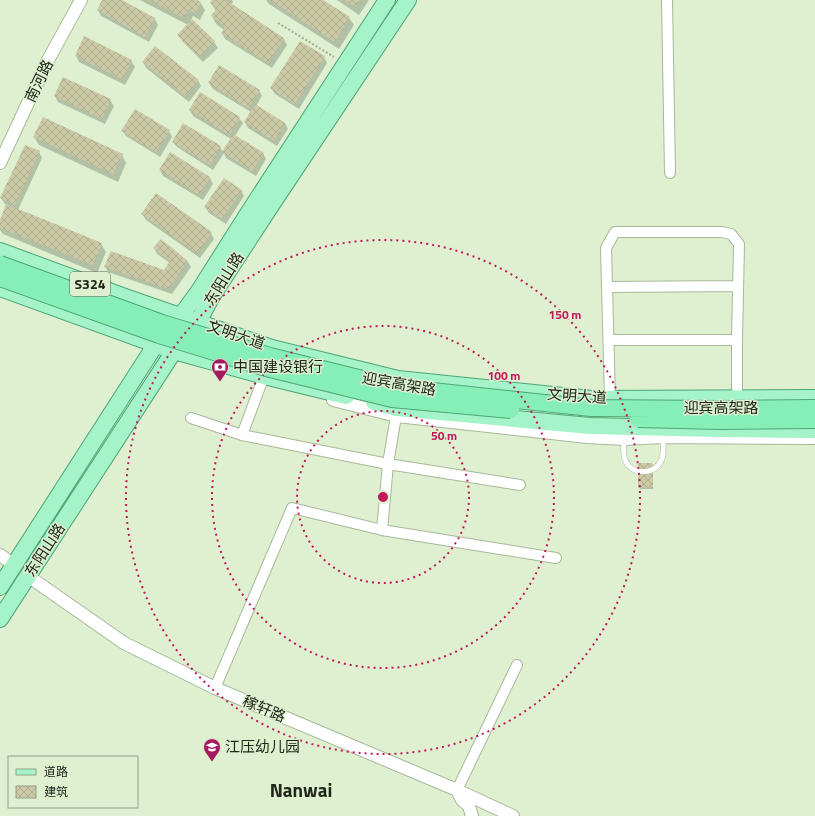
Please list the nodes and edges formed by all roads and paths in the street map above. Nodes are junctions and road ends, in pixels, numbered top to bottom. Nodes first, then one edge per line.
1 (81, 0) edge
2 (386, 0) edge
3 (408, 0) edge
4 (667, 0) edge
5 (278, 23) dead end
6 (345, 64) junction
7 (0, 163) edge
8 (670, 173) dead end
9 (0, 251) edge
10 (0, 264) edge
11 (0, 278) edge
12 (738, 286) junction
13 (607, 287) junction
14 (0, 288) edge
15 (180, 317) junction
16 (198, 322) junction
17 (609, 340) junction
18 (737, 340) junction
19 (156, 344) junction
20 (174, 351) junction
21 (263, 380) junction
22 (737, 398) junction
23 (815, 398) edge
24 (610, 399) junction
25 (815, 408) edge
26 (397, 412) junction
27 (191, 418) dead end
28 (815, 420) edge
29 (815, 430) edge
30 (242, 435) junction
31 (663, 437) junction
32 (624, 438) junction
33 (815, 438) edge
34 (388, 464) junction
35 (520, 485) dead end
36 (382, 530) junction
37 (0, 555) edge
38 (556, 558) dead end
39 (14, 565) junction
40 (28, 576) junction
41 (0, 587) edge
42 (0, 619) edge
43 (517, 665) dead end
44 (215, 688) junction
45 (457, 790) junction
46 (472, 816) edge
47 (513, 816) edge

1 - 7 street, 南河路
2 - 6 main road, 东阳山路
3 - 16 main road, 东阳山路
4 - 8 street
5 - 6 path
6 - 15 main road, 东阳山路
9 - 15 main road, 文明大道 / S324
10 - 25 highway, 迎宾高架路, bridge
11 - 28 highway, 迎宾高架路, bridge
12 - 13 street
12 - 13 street
12 - 18 street
13 - 17 street
14 - 19 main road, 文明大道 / S324
15 - 16 main road, 文明大道 / S324
15 - 19 main road, 东阳山路
16 - 20 main road, 东阳山路
16 - 24 main road, 文明大道 / S324
17 - 18 street
17 - 24 street
18 - 22 street
19 - 20 main road, 文明大道 / S324
19 - 39 main road, 东阳山路
20 - 21 main road, 文明大道 / S324
20 - 40 main road, 东阳山路
21 - 26 main road, 文明大道 / S324
21 - 30 street
22 - 23 main road, 文明大道 / S324
22 - 24 main road, 文明大道 / S324
26 - 29 main road, 文明大道 / S324
26 - 32 street
26 - 34 street
27 - 30 street
30 - 34 street
31 - 32 street
31 - 32 lane
31 - 33 street
34 - 35 street
34 - 36 street
36 - 38 street
36 - 44 street
37 - 39 street
39 - 41 main road, 东阳山路
40 - 42 main road, 东阳山路
40 - 44 street, 稼轩路
43 - 45 street
44 - 45 street, 稼轩路
45 - 46 street
45 - 47 street, 稼轩路

